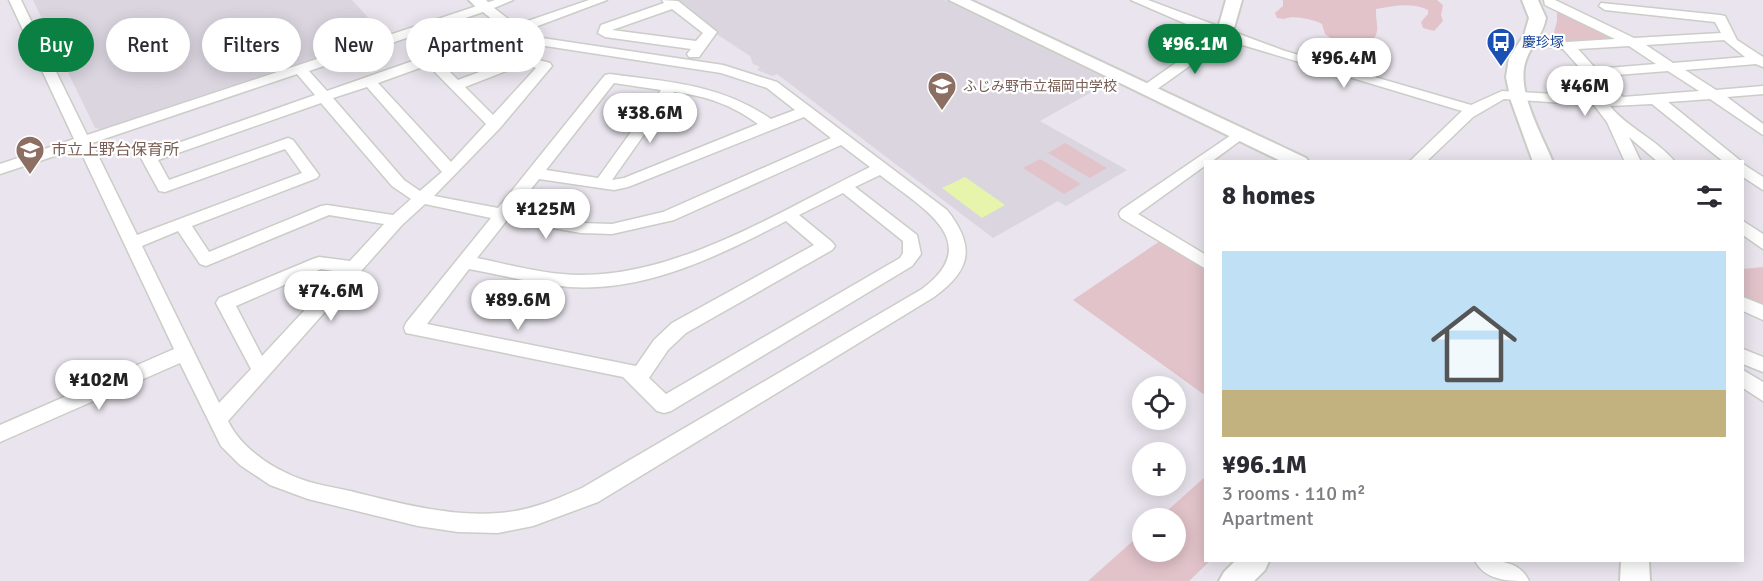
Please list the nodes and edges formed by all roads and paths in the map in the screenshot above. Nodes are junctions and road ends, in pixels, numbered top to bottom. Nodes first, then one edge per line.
1 (15, 0) edge
2 (507, 0) edge
3 (601, 0) edge
4 (1234, 0) edge
5 (964, 1) edge
6 (1145, 1) edge
7 (1540, 1) edge
8 (671, 2) edge
9 (1604, 3) edge
10 (481, 4) edge
11 (499, 18) edge
12 (545, 19) edge
13 (1224, 35) junction
14 (1729, 36) junction
15 (1530, 40) junction
16 (1633, 40) junction
17 (545, 42) edge
18 (700, 46) junction
19 (1567, 46) junction
20 (1760, 62) edge
21 (688, 63) junction
22 (1671, 66) junction
23 (301, 69) edge
24 (301, 70) edge
25 (406, 70) edge
26 (291, 72) edge
27 (442, 72) edge
28 (491, 72) edge
29 (540, 72) edge
30 (1592, 73) junction
31 (370, 82) junction
32 (456, 85) junction
33 (671, 86) junction
34 (1148, 89) junction
35 (1763, 90) edge
36 (1519, 94) junction
37 (1713, 94) junction
38 (325, 98) junction
39 (1655, 99) junction
40 (1599, 102) junction
41 (1619, 102) junction
42 (1474, 110) junction
43 (805, 111) junction
44 (1614, 121) junction
45 (1756, 121) edge
46 (495, 124) junction
47 (769, 125) junction
48 (1763, 131) edge
49 (1240, 134) junction
50 (841, 139) junction
51 (85, 141) junction
52 (1295, 160) edge
53 (1419, 160) edge
54 (1542, 160) edge
55 (1632, 160) edge
56 (1665, 160) edge
57 (1731, 160) edge
58 (881, 168) junction
59 (0, 169) edge
60 (1744, 170) edge
61 (451, 172) junction
62 (534, 173) junction
63 (602, 183) junction
64 (1763, 185) edge
65 (844, 186) junction
66 (422, 198) junction
67 (787, 214) junction
68 (501, 215) junction
69 (396, 221) junction
70 (182, 224) junction
71 (1744, 227) edge
72 (132, 243) junction
73 (1763, 243) edge
74 (1744, 245) edge
75 (464, 262) junction
76 (1204, 262) edge
77 (355, 268) junction
78 (1744, 304) edge
79 (1763, 313) edge
80 (184, 353) junction
81 (1744, 356) edge
82 (1763, 365) edge
83 (263, 370) junction
84 (638, 378) junction
85 (1744, 378) edge
86 (1763, 393) edge
87 (217, 419) junction
88 (0, 434) edge
89 (1488, 562) edge
90 (1635, 562) edge
91 (1517, 581) edge
92 (1635, 581) edge

1 - 51 street
2 - 10 street
3 - 12 street
4 - 13 street
5 - 34 street
6 - 13 street
7 - 15 street
7 - 16 street
8 - 18 street
8 - 18 street
9 - 14 street
9 - 16 street
10 - 11 street
10 - 23 street
13 - 34 street
13 - 42 street
14 - 16 street
14 - 20 street
15 - 19 street
15 - 36 street
16 - 19 street
16 - 22 street
17 - 21 street
18 - 21 street
19 - 30 street
20 - 22 street
21 - 43 street
22 - 30 street
22 - 37 street
24 - 38 street
25 - 31 street
26 - 51 street
27 - 32 street
28 - 32 street
29 - 46 street
30 - 41 street
31 - 38 street
31 - 61 street
32 - 46 street
33 - 47 street
33 - 62 street
33 - 63 street
34 - 49 street
35 - 37 street
36 - 40 street
36 - 42 street
36 - 54 street
37 - 39 street
37 - 45 street
38 - 66 street
38 - 70 street
39 - 41 street
39 - 57 street
40 - 41 street
40 - 44 street
42 - 53 street
43 - 47 street
43 - 50 street
44 - 55 street
44 - 56 street
45 - 48 street
46 - 61 street
47 - 63 street
49 - 52 street
49 - 76 street
50 - 58 street
50 - 68 street
51 - 59 street
51 - 72 street
58 - 65 street
58 - 87 street
60 - 64 street
61 - 66 street
62 - 63 street
62 - 68 street
65 - 67 street
65 - 84 street
66 - 68 street
66 - 69 street
67 - 75 street
67 - 84 street
68 - 75 street
69 - 70 street
69 - 77 street
70 - 72 street
71 - 73 street
72 - 80 street
73 - 74 street
75 - 84 street
77 - 83 street
77 - 83 street
78 - 79 street
80 - 87 street
80 - 88 street
81 - 82 street
83 - 87 street
85 - 86 street
89 - 91 street
90 - 92 street

